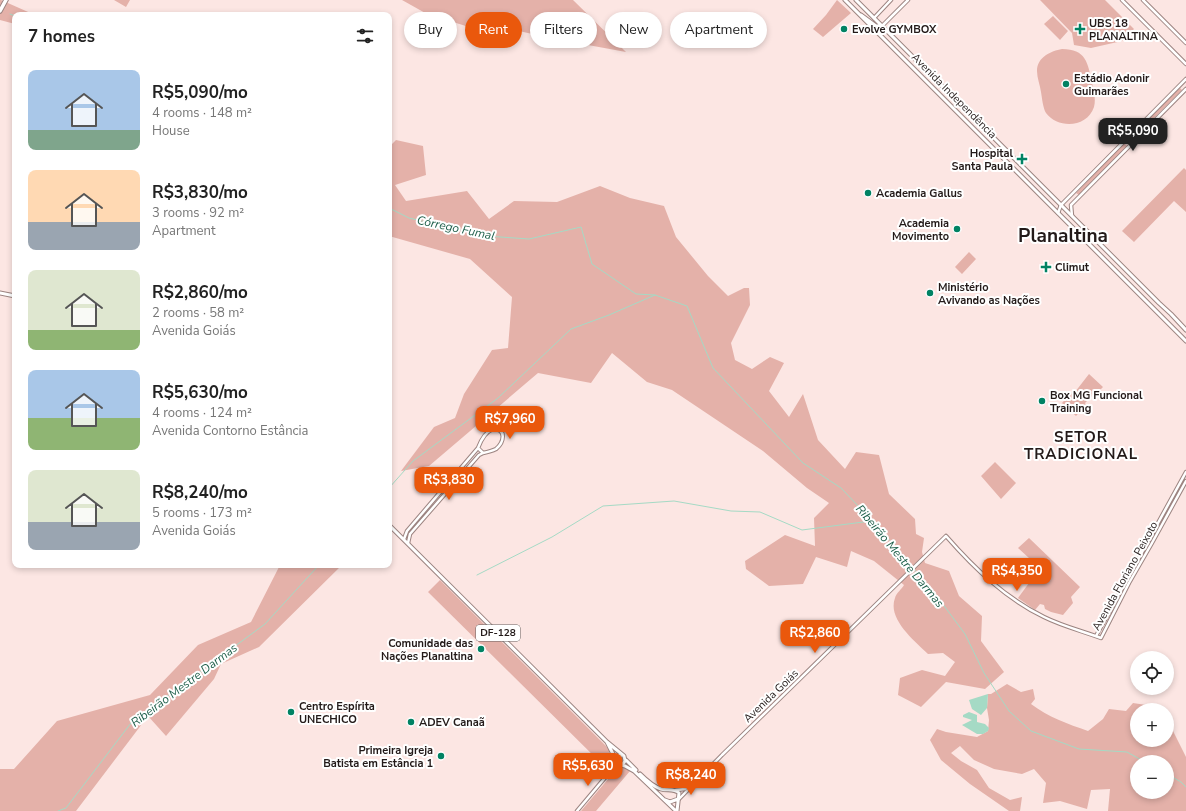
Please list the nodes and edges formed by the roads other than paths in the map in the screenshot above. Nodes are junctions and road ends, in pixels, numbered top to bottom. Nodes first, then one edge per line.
1 (6, 0) edge
2 (845, 0) edge
3 (856, 0) edge
4 (892, 0) edge
5 (908, 0) edge
6 (1122, 0) edge
7 (1143, 0) edge
8 (0, 11) edge
9 (858, 13) junction
10 (874, 18) junction
11 (882, 26) junction
12 (1186, 43) edge
13 (901, 46) junction
14 (895, 50) junction
15 (905, 50) junction
16 (900, 54) junction
17 (1186, 63) edge
18 (1186, 79) edge
19 (1180, 86) junction
20 (1185, 90) edge
21 (962, 107) junction
22 (957, 112) junction
23 (968, 112) junction
24 (962, 118) junction
25 (1130, 136) junction
26 (1134, 140) junction
27 (1125, 141) junction
28 (1129, 146) junction
29 (1032, 177) junction
30 (1025, 179) junction
31 (1035, 180) junction
32 (1030, 185) junction
33 (1074, 192) junction
34 (1079, 197) junction
35 (1062, 205) junction
36 (1058, 213) junction
37 (1072, 216) junction
38 (1107, 250) junction
39 (1111, 254) junction
40 (1100, 255) junction
41 (1104, 259) junction
42 (0, 293) edge
43 (12, 295) edge
44 (1182, 326) junction
45 (1176, 330) junction
46 (1186, 331) edge
47 (1182, 337) junction
48 (1186, 341) edge
49 (478, 448) junction
50 (483, 453) junction
51 (1186, 472) edge
52 (456, 474) junction
53 (459, 477) junction
54 (1182, 478) junction
55 (1186, 481) edge
56 (1177, 488) junction
57 (1181, 490) junction
58 (415, 522) junction
59 (418, 525) junction
60 (392, 528) edge
61 (404, 539) junction
62 (408, 543) junction
63 (1144, 550) junction
64 (1148, 551) junction
65 (1140, 556) junction
66 (1144, 558) junction
67 (1130, 574) junction
68 (1133, 576) junction
69 (1127, 582) junction
70 (1096, 636) junction
71 (607, 742) junction
72 (622, 755) junction
73 (615, 760) junction
74 (625, 760) junction
75 (621, 765) junction
76 (609, 773) junction
77 (693, 784) junction
78 (664, 790) junction
79 (676, 790) junction
80 (661, 797) junction
81 (678, 799) junction
82 (577, 811) edge
83 (676, 811) edge

1 - 8 highway
2 - 9 main road, Avenida Independência
3 - 10 main road, Avenida Independência
4 - 10 street
5 - 11 street
6 - 17 street
7 - 12 street
9 - 11 main road
9 - 14 main road, Avenida Independência
10 - 11 main road, Avenida Independência
11 - 13 main road, Avenida Independência
13 - 14 main road
13 - 15 main road, Avenida Independência
14 - 16 main road, Avenida Independência
15 - 16 main road
15 - 21 main road, Avenida Independência
16 - 22 main road, Avenida Independência
18 - 19 street
19 - 20 street
19 - 25 street
20 - 26 street
21 - 22 main road
21 - 23 main road, Avenida Independência
22 - 24 main road, Avenida Independência
23 - 24 main road
23 - 29 main road, Avenida Independência
24 - 30 main road, Avenida Independência
25 - 26 street
25 - 27 street
26 - 28 street
27 - 28 street
27 - 33 street
28 - 34 street
29 - 30 main road
29 - 31 main road, Avenida Independência
30 - 32 main road, Avenida Independência
31 - 32 main road
31 - 35 main road, Avenida Independência
32 - 36 main road, Avenida Independência
33 - 34 street
33 - 35 street
34 - 37 street
35 - 36 street
35 - 37 main road, Avenida Independência
36 - 40 main road, Avenida Independência
37 - 38 main road, Avenida Independência
38 - 39 main road, Avenida Independência
38 - 40 main road
39 - 41 main road
39 - 44 main road, Avenida Independência
40 - 41 main road, Avenida Independência
41 - 45 main road, Avenida Independência
42 - 43 main road
44 - 45 main road
44 - 46 main road, Avenida Independência
45 - 47 main road, Avenida Independência
46 - 47 main road
47 - 48 main road, Avenida Independência
49 - 50 street
49 - 50 street
49 - 52 street
50 - 53 street
51 - 54 street, Avenida Floriano Peixoto
52 - 53 street
52 - 58 street
53 - 59 street
54 - 55 street
54 - 56 street, Avenida Floriano Peixoto
55 - 57 street, Avenida Floriano Peixoto
56 - 57 street
56 - 63 street, Avenida Floriano Peixoto
57 - 64 street, Avenida Floriano Peixoto
58 - 59 street
58 - 61 street
59 - 62 street
60 - 61 main road, DF-128 / DF-128
61 - 62 main road, DF-128 / DF-128
62 - 71 main road, DF-128 / DF-128
63 - 64 street
63 - 65 street, Avenida Floriano Peixoto
64 - 66 street, Avenida Floriano Peixoto
65 - 66 street
65 - 67 street, Avenida Floriano Peixoto
66 - 68 street, Avenida Floriano Peixoto
67 - 68 street
67 - 69 street, Avenida Floriano Peixoto
68 - 69 street, Avenida Floriano Peixoto
69 - 70 street, Avenida Floriano Peixoto
69 - 70 street, Avenida Floriano Peixoto
70 - 77 street, Avenida Goiás
71 - 72 main road, DF-128 / DF-128
71 - 73 main road, DF-128 / DF-128
72 - 73 main road
72 - 74 main road, DF-128
73 - 75 main road, DF-128
73 - 76 street
74 - 75 main road
74 - 78 main road, DF-128
75 - 76 street
75 - 80 main road, DF-128
76 - 82 street
77 - 79 street, Avenida Goiás
77 - 81 street, Avenida Goiás
78 - 79 main road, DF-128
78 - 80 main road
79 - 81 main road, DF-128
80 - 81 main road
80 - 83 main road, DF-128
81 - 83 main road, DF-128

